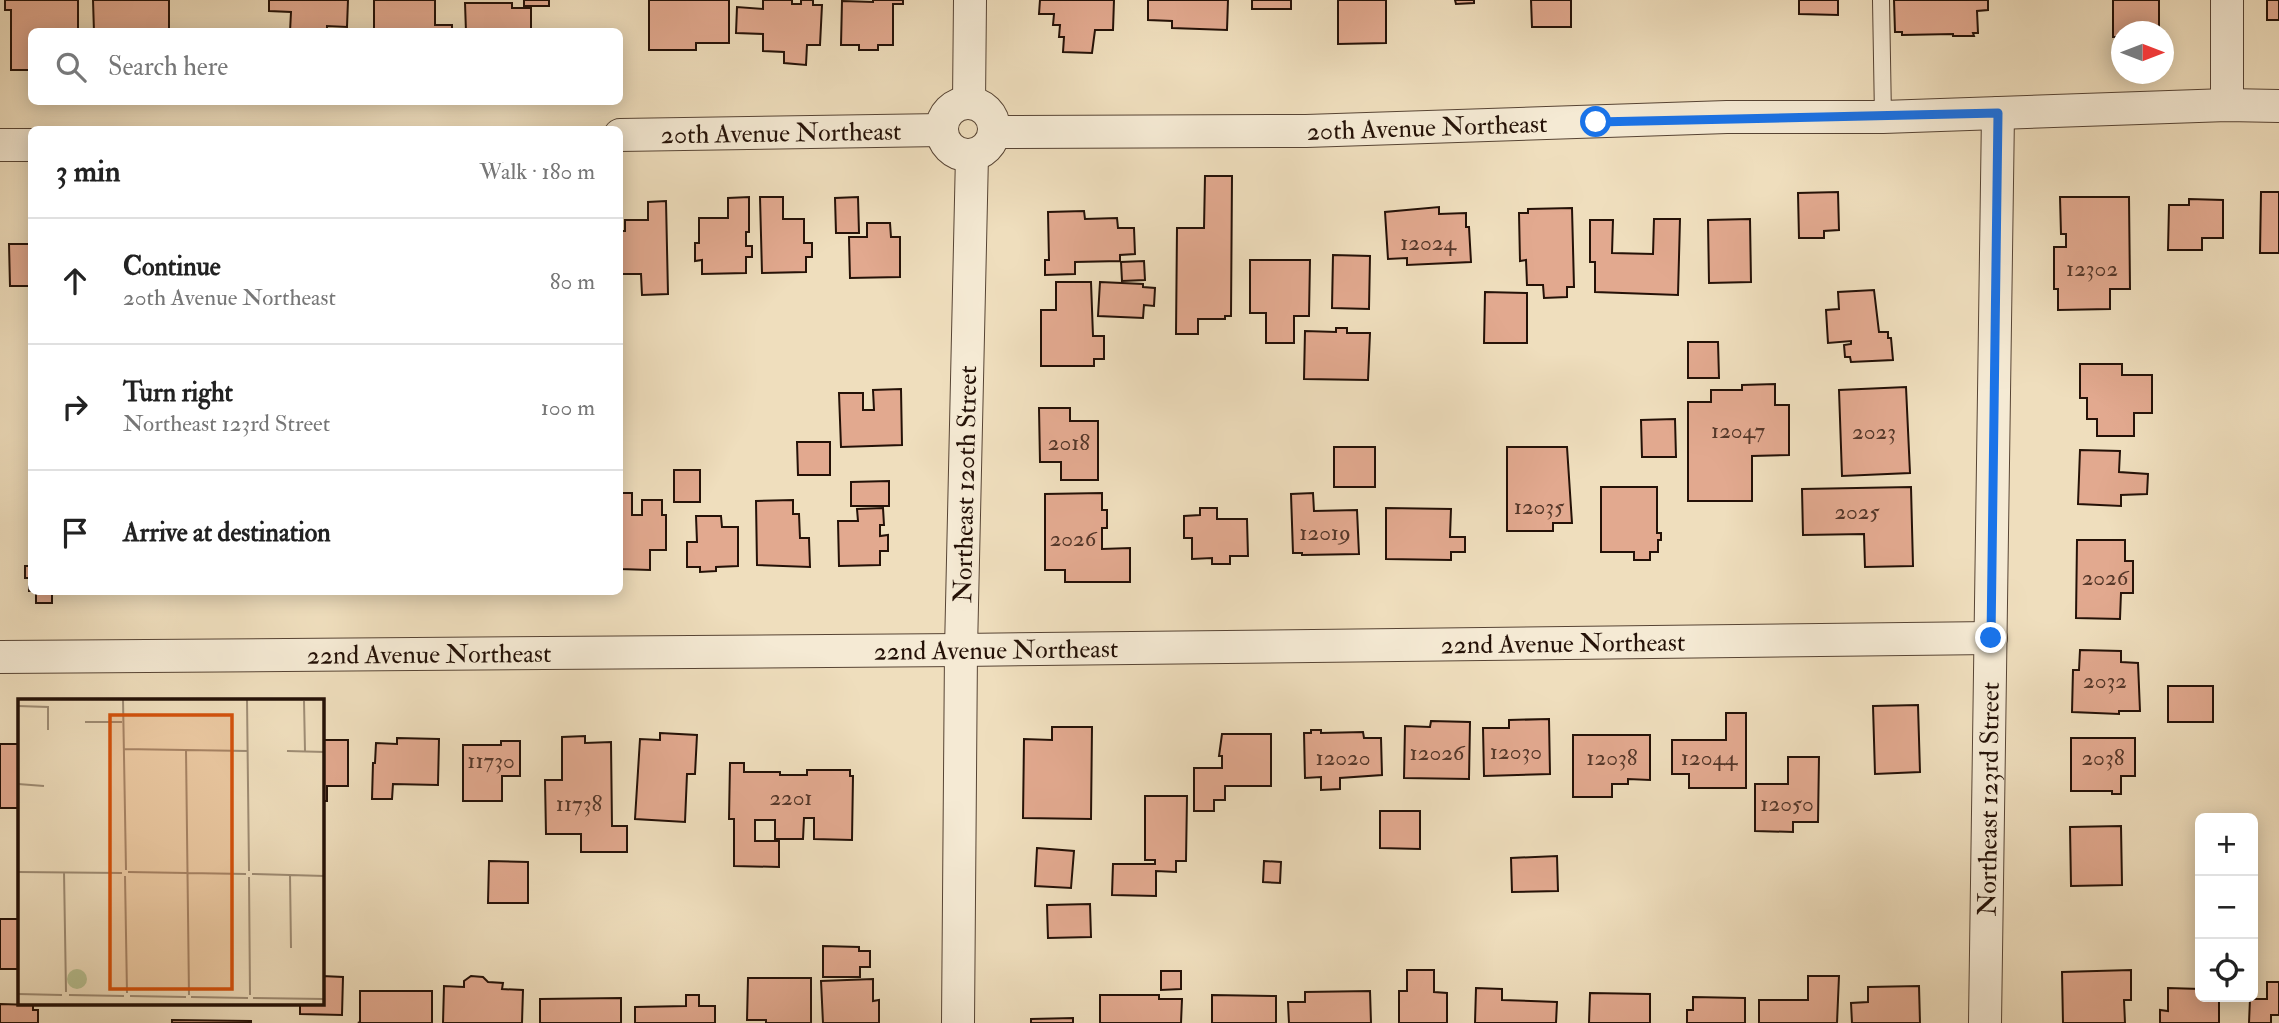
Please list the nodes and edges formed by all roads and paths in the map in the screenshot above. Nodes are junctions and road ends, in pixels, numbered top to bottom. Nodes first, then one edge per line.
1 (970, 0) edge
2 (1881, 0) edge
3 (2227, 0) edge
4 (969, 102) junction
5 (2227, 105) junction
6 (2279, 106) edge
7 (1998, 113) junction
8 (1883, 117) junction
9 (942, 130) junction
10 (995, 132) junction
11 (623, 135) edge
12 (0, 145) edge
13 (28, 145) edge
14 (972, 155) junction
15 (1991, 638) junction
16 (961, 650) junction
17 (0, 657) edge
18 (958, 1023) edge
19 (1985, 1023) edge

1 - 4 street
2 - 8 lane
3 - 5 street
4 - 9 street
4 - 10 street
5 - 6 street, 20th Avenue Northeast
5 - 7 street, 20th Avenue Northeast
7 - 8 street, 20th Avenue Northeast
7 - 15 street, Northeast 123rd Street
8 - 10 street, 20th Avenue Northeast
9 - 11 street, 20th Avenue Northeast
9 - 14 street
10 - 14 street
12 - 13 street
14 - 16 street, Northeast 120th Street
15 - 16 street, 22nd Avenue Northeast
15 - 19 street, Northeast 123rd Street
16 - 17 street, 22nd Avenue Northeast
16 - 18 street, Northeast 120th Street

